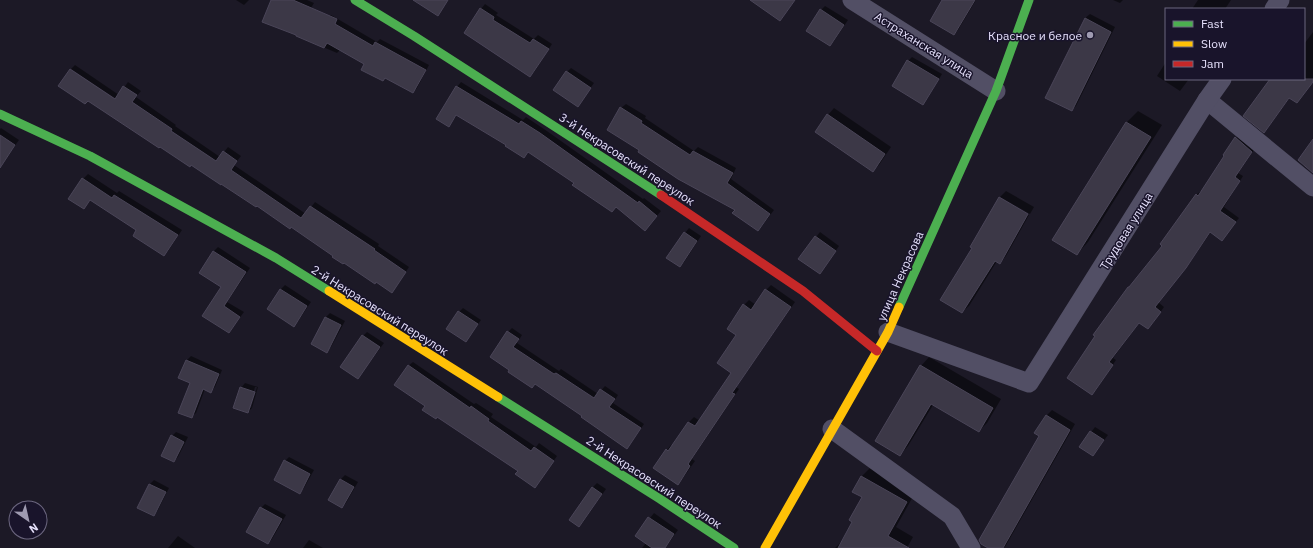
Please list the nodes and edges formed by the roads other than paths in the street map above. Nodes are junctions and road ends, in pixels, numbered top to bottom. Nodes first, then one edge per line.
1 (355, 0) edge
2 (852, 0) edge
3 (1029, 0) edge
4 (1221, 80) edge
5 (996, 91) junction
6 (1207, 100) junction
7 (0, 114) edge
8 (1313, 187) edge
9 (888, 332) junction
10 (877, 351) junction
11 (832, 428) junction
12 (734, 548) edge
13 (765, 548) edge
14 (971, 548) edge

1 - 10 street, 3-й Некрасовский переулок
2 - 5 street, Астраханская улица
3 - 5 street, улица Некрасова
4 - 6 street, Трудовая улица
5 - 9 street, улица Некрасова
6 - 8 street
6 - 9 street, Трудовая улица
7 - 12 street, 2-й Некрасовский переулок
9 - 10 street, улица Некрасова
10 - 11 street, улица Некрасова
11 - 13 street, улица Некрасова
11 - 14 street

